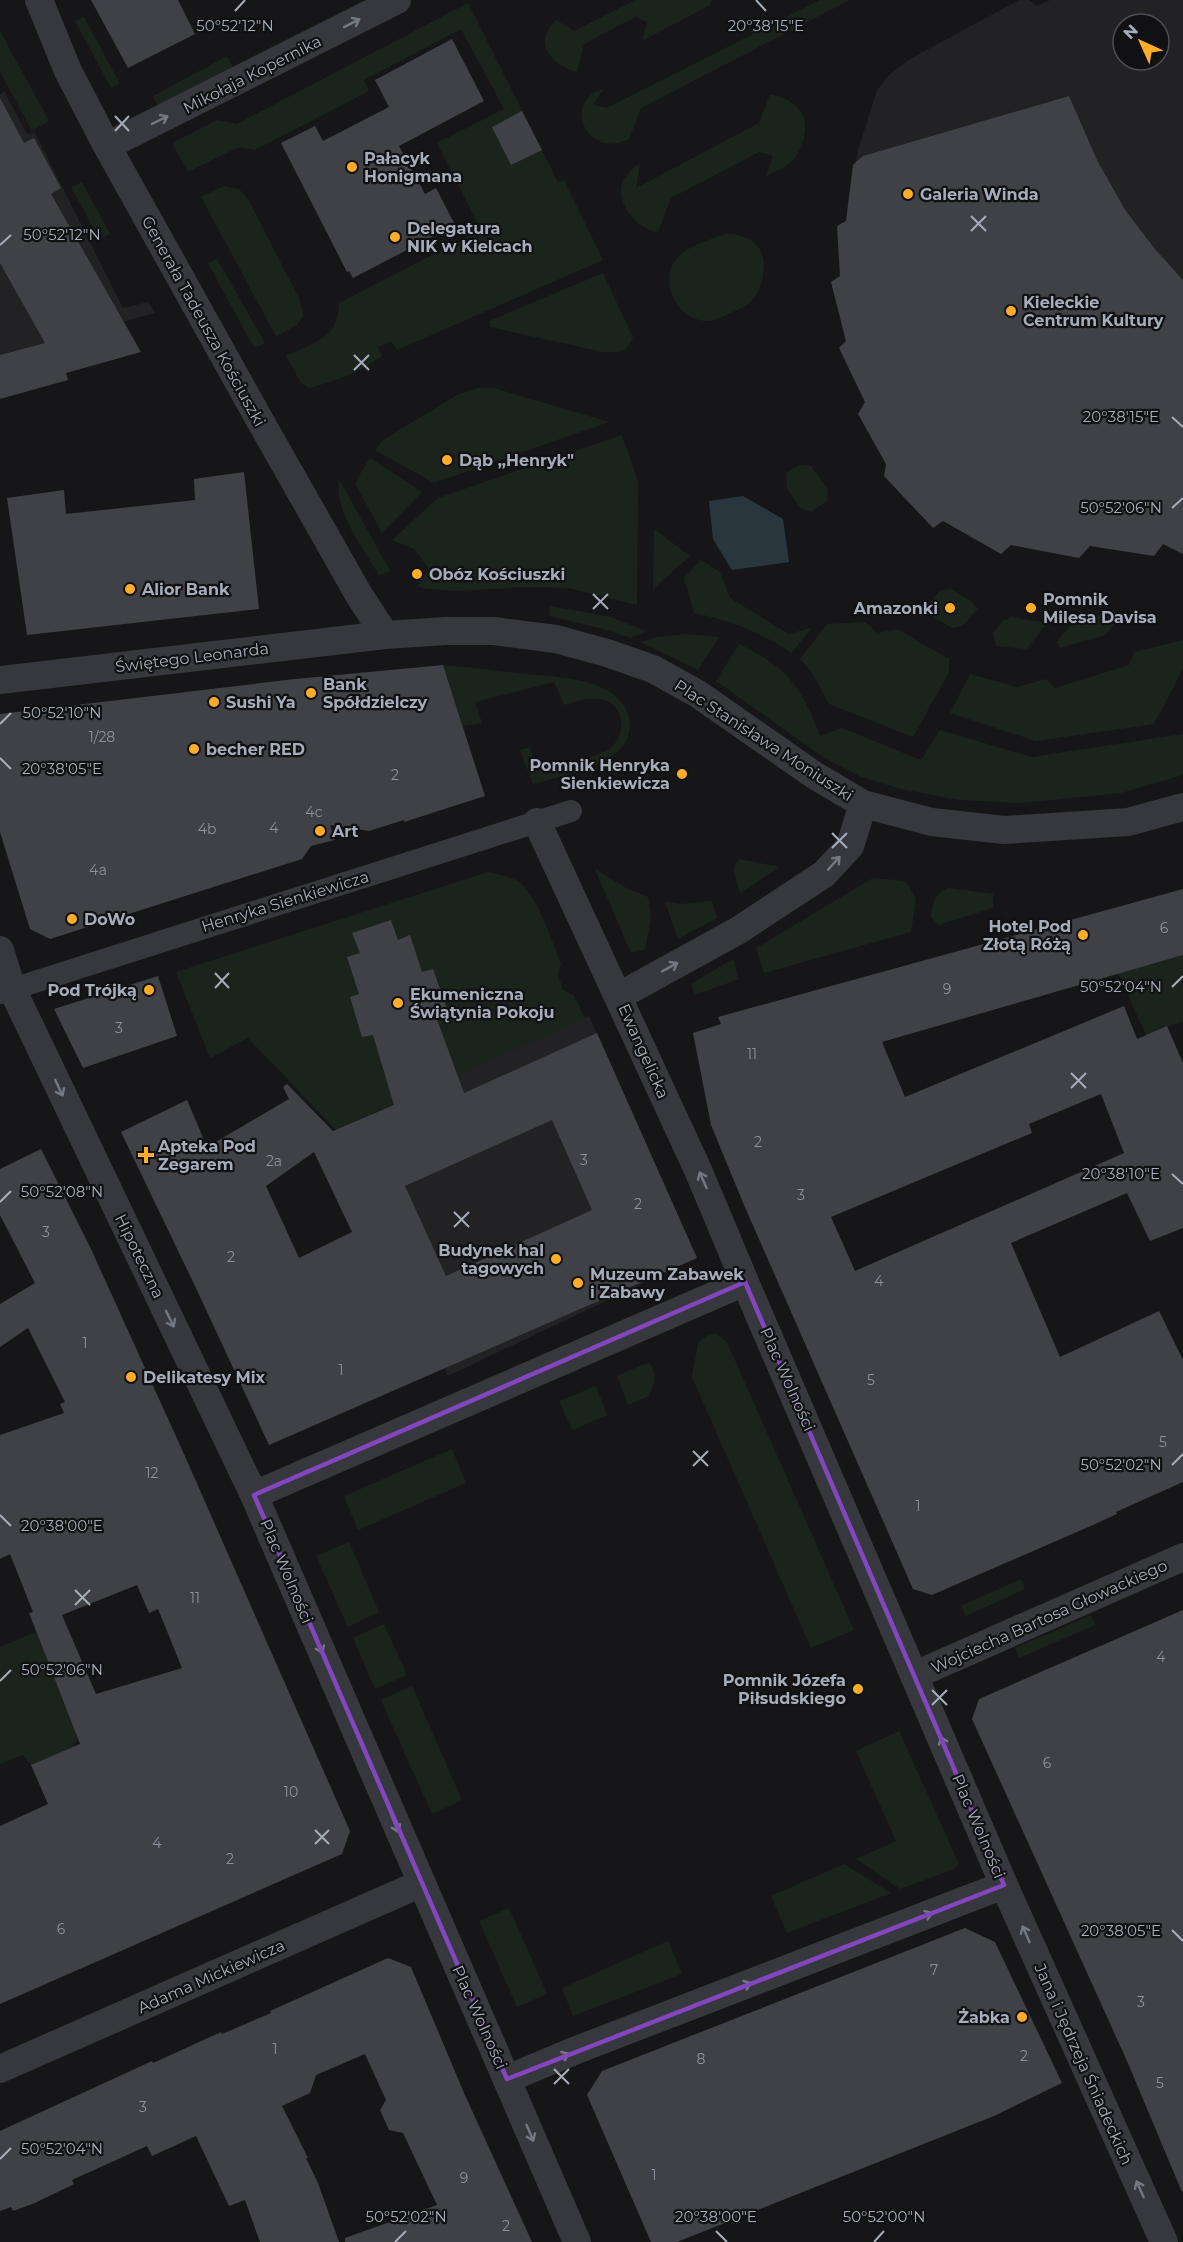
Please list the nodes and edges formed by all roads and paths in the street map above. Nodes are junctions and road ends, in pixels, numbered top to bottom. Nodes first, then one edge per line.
1 (39, 0) edge
2 (397, 0) edge
3 (107, 146) junction
4 (385, 635) junction
5 (0, 680) edge
6 (863, 804) junction
7 (1183, 807) edge
8 (571, 811) dead end
9 (537, 822) junction
10 (0, 950) edge
11 (6, 991) edge
12 (619, 996) junction
13 (746, 1282) junction
14 (254, 1495) junction
15 (1183, 1557) edge
16 (915, 1675) junction
17 (422, 1884) junction
18 (1004, 1885) junction
19 (0, 2069) edge
20 (507, 2079) junction
21 (577, 2242) edge
22 (1164, 2242) edge

1 - 3 street, Generała Tadeusza Kościuszki
3 -> 2 street, Mikołaja Kopernika
3 - 4 street, Generała Tadeusza Kościuszki
4 - 5 street, Świętego Leonarda
4 - 6 street, Plac Stanisława Moniuszki
6 - 7 street, Plac Stanisława Moniuszki
12 -> 6 street, Plac Stanisława Moniuszki
8 - 9 street, Henryka Sienkiewicza
9 - 11 street, Henryka Sienkiewicza
9 - 12 street, Ewangelicka
10 - 11 street, Hipoteczna
11 -> 14 street, Hipoteczna
13 -> 12 street, Ewangelicka
13 - 14 street
13 - 16 street, Plac Wolności
14 -> 17 street, Plac Wolności
15 - 16 street, Wojciecha Bartosa Głowackiego
18 -> 16 street, Plac Wolności
17 - 19 street, Adama Mickiewicza
17 - 20 street, Plac Wolności
20 -> 18 street, Plac Wolności
22 -> 18 street, Jana i Jędrzeja Śniadeckich
20 -> 21 street

